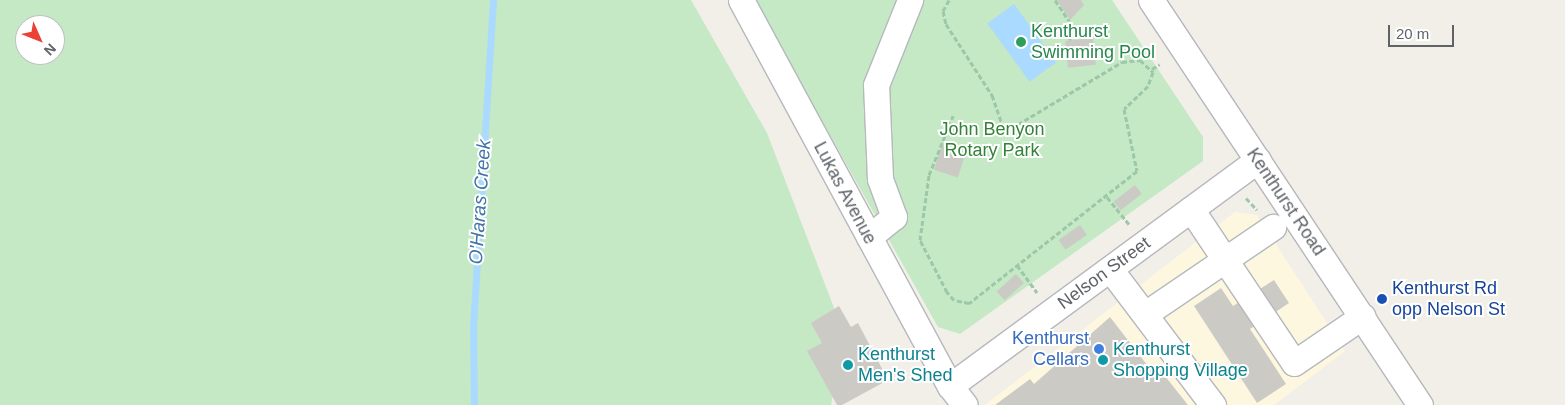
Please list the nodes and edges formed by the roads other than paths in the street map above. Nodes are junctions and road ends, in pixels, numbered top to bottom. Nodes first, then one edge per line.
1 (741, 0) edge
2 (910, 0) edge
3 (1151, 0) edge
4 (1258, 160) junction
5 (1191, 209) junction
6 (1273, 227) dead end
7 (869, 237) junction
8 (1225, 260) junction
9 (1110, 269) junction
10 (1145, 314) junction
11 (1363, 316) junction
12 (958, 395) edge
13 (1213, 405) edge
14 (1420, 405) edge

1 - 7 street, Lukas Avenue
2 - 7 street
3 - 4 street, Kenthurst Road
4 - 5 street, Nelson Street
4 - 11 street, Kenthurst Road
5 - 8 street
5 - 9 street, Nelson Street
6 - 8 street
7 - 12 street, Lukas Avenue
8 - 10 street
8 - 11 street
9 - 10 street
9 - 12 street, Nelson Street
10 - 13 street
11 - 14 street, Kenthurst Road

